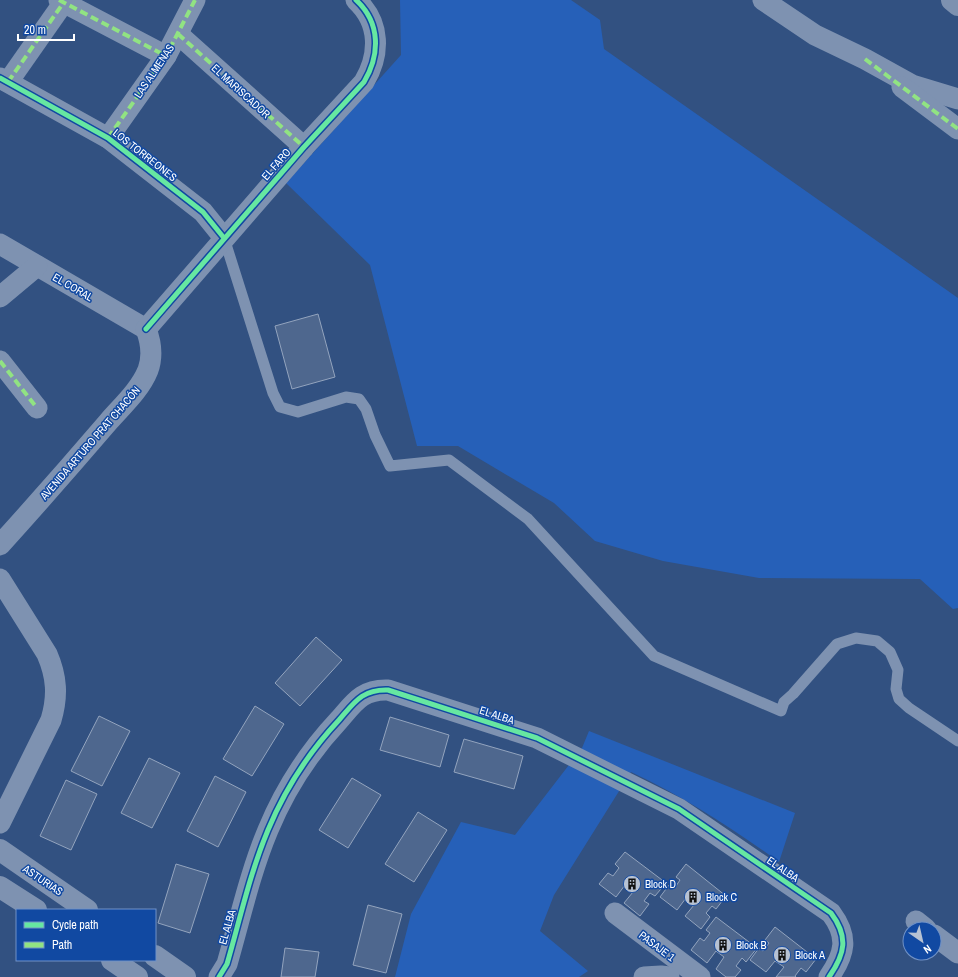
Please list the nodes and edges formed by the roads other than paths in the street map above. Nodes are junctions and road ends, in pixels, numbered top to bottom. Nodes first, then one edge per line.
1 (195, 0) edge
2 (356, 0) edge
3 (763, 0) edge
4 (952, 0) edge
5 (62, 1) edge
6 (958, 5) edge
7 (178, 34) junction
8 (166, 56) junction
9 (865, 59) junction
10 (4, 80) edge
11 (958, 99) edge
12 (958, 129) edge
13 (108, 138) junction
14 (304, 147) junction
15 (224, 238) junction
16 (0, 244) edge
17 (37, 266) junction
18 (0, 297) edge
19 (146, 329) junction
20 (0, 361) edge
21 (37, 408) dead end
22 (0, 545) edge
23 (0, 579) edge
24 (958, 741) edge
25 (0, 823) edge
26 (0, 850) edge
27 (0, 887) edge
28 (34, 909) edge
29 (86, 909) edge
30 (615, 913) dead end
31 (942, 941) edge
32 (958, 953) edge
33 (156, 957) edge
34 (113, 961) edge
35 (137, 977) edge
36 (185, 977) edge
37 (219, 977) edge
38 (644, 977) edge
39 (669, 977) edge
40 (700, 977) edge
41 (829, 977) edge

1 - 7 street, LAS ALMENAS
2 - 14 street, EL FARO
3 - 9 street
4 - 6 main road
5 - 8 street
5 - 10 street
7 - 8 street, LAS ALMENAS
7 - 14 street, EL MARISCADOR
8 - 13 street, LAS ALMENAS
9 - 11 street
9 - 12 street
10 - 13 street, LOS TORREONES
13 - 15 street, LOS TORREONES
14 - 15 street, EL FARO
15 - 19 street, EL FARO
15 - 24 lane
16 - 17 street, EL CORAL
17 - 18 street
17 - 19 street, EL CORAL
19 - 22 street, AVENIDA ARTURO PRAT CHACÓN
20 - 21 street
23 - 25 street
26 - 29 street, ASTURIAS
27 - 28 street
30 - 40 street, PASAJE 1
31 - 32 street
33 - 36 street
34 - 35 street
37 - 41 street, EL ALBA
38 - 39 street

